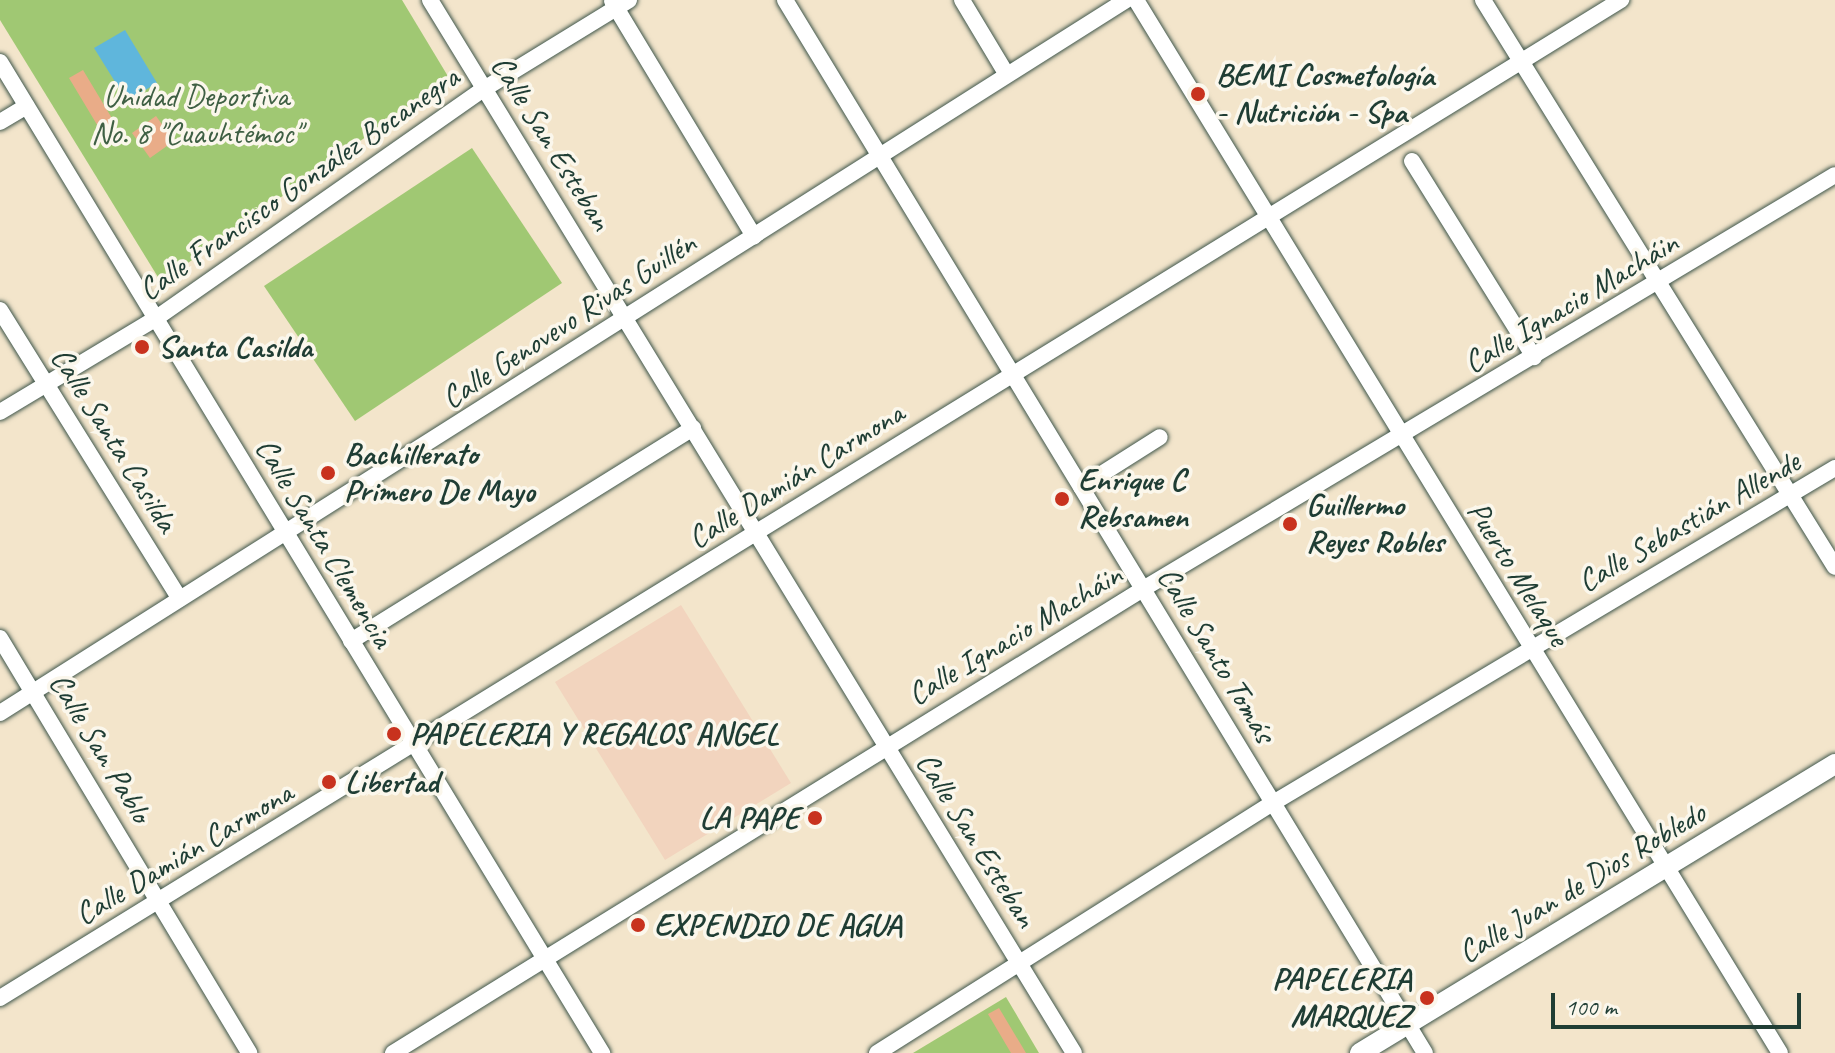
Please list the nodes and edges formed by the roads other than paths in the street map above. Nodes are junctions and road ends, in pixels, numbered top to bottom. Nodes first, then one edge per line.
1 (430, 0) edge
2 (785, 0) edge
3 (962, 0) edge
4 (1126, 0) edge
5 (1136, 0) edge
6 (1483, 0) edge
7 (1621, 0) edge
8 (619, 3) edge
9 (1520, 60) junction
10 (0, 62) edge
11 (1007, 75) junction
12 (484, 89) junction
13 (27, 106) junction
14 (0, 122) edge
15 (879, 155) junction
16 (1412, 161) dead end
17 (1835, 175) edge
18 (1264, 214) junction
19 (754, 236) junction
20 (1659, 281) junction
21 (0, 310) edge
22 (155, 319) junction
23 (626, 319) junction
24 (1534, 357) junction
25 (1012, 374) junction
26 (46, 385) junction
27 (0, 412) edge
28 (693, 428) junction
29 (1160, 437) dead end
30 (1400, 439) junction
31 (1835, 468) edge
32 (1081, 487) junction
33 (1791, 495) junction
34 (757, 533) junction
35 (286, 534) junction
36 (1835, 567) edge
37 (1143, 589) junction
38 (180, 599) junction
39 (0, 638) edge
40 (351, 641) junction
41 (1531, 647) junction
42 (33, 691) junction
43 (0, 713) edge
44 (415, 747) junction
45 (886, 747) junction
46 (1835, 764) edge
47 (1273, 803) junction
48 (1667, 868) junction
49 (160, 901) junction
50 (545, 959) junction
51 (1021, 966) junction
52 (0, 998) edge
53 (1407, 1024) junction
54 (249, 1053) edge
55 (393, 1053) edge
56 (602, 1053) edge
57 (877, 1053) edge
58 (1074, 1053) edge
59 (1360, 1053) edge
60 (1425, 1053) edge
61 (1780, 1053) edge

1 - 12 street, Calle San Esteban
2 - 15 street, Calle Santo Tomás
3 - 11 street
4 - 11 street, Calle Genovevo Rivas Guillén
5 - 18 street, Puerto Melaque
6 - 9 street
7 - 9 street, Calle Damián Carmona
8 - 12 street, Calle Francisco González Bocanegra
8 - 19 street
9 - 18 street, Calle Damián Carmona
9 - 20 street
10 - 13 street, Calle Santa Clemencia
11 - 15 street, Calle Genovevo Rivas Guillén
12 - 22 street, Calle Francisco González Bocanegra
12 - 23 street, Calle San Esteban
13 - 14 street
13 - 22 street, Calle Santa Clemencia
15 - 19 street, Calle Genovevo Rivas Guillén
15 - 25 street, Calle Santo Tomás
16 - 24 street
17 - 20 street, Calle Ignacio Macháin
18 - 25 street, Calle Damián Carmona
18 - 30 street, Puerto Melaque
19 - 23 street, Calle Genovevo Rivas Guillén
20 - 24 street, Calle Ignacio Macháin
20 - 33 street
21 - 26 street, Calle Santa Casilda
22 - 26 street, Calle Francisco González Bocanegra
22 - 35 street, Calle Santa Clemencia
23 - 28 street, Calle San Esteban
23 - 35 street, Calle Genovevo Rivas Guillén
24 - 30 street, Calle Ignacio Macháin
25 - 32 street, Calle Santo Tomás
25 - 34 street, Calle Damián Carmona
26 - 27 street, Calle Francisco González Bocanegra
26 - 38 street, Calle Santa Casilda
28 - 34 street, Calle San Esteban
28 - 40 street
29 - 32 street
30 - 37 street, Calle Ignacio Macháin
30 - 41 street, Puerto Melaque
31 - 33 street, Calle Sebastián Allende
32 - 37 street, Calle Santo Tomás
33 - 36 street
33 - 41 street, Calle Sebastián Allende
34 - 44 street, Calle Damián Carmona
34 - 45 street, Calle San Esteban
35 - 38 street, Calle Genovevo Rivas Guillén
35 - 40 street, Calle Santa Clemencia
37 - 45 street, Calle Ignacio Macháin
37 - 47 street, Calle Santo Tomás
38 - 42 street, Calle Genovevo Rivas Guillén
39 - 42 street, Calle San Pablo
40 - 44 street, Calle Santa Clemencia
41 - 47 street, Calle Sebastián Allende
41 - 48 street, Puerto Melaque
42 - 43 street, Calle Genovevo Rivas Guillén
42 - 49 street, Calle San Pablo
44 - 49 street, Calle Damián Carmona
44 - 50 street, Calle Santa Clemencia
45 - 50 street, Calle Ignacio Macháin
45 - 51 street, Calle San Esteban
46 - 48 street, Calle Juan de Dios Robledo
47 - 51 street, Calle Sebastián Allende
47 - 53 street, Calle Santo Tomás
48 - 53 street, Calle Juan de Dios Robledo
48 - 61 street, Puerto Melaque
49 - 52 street, Calle Damián Carmona
49 - 54 street, Calle San Pablo
50 - 55 street, Calle Ignacio Macháin
50 - 56 street, Calle Santa Clemencia
51 - 57 street, Calle Sebastián Allende
51 - 58 street, Calle San Esteban
53 - 59 street, Calle Juan de Dios Robledo
53 - 60 street, Calle Santo Tomás

